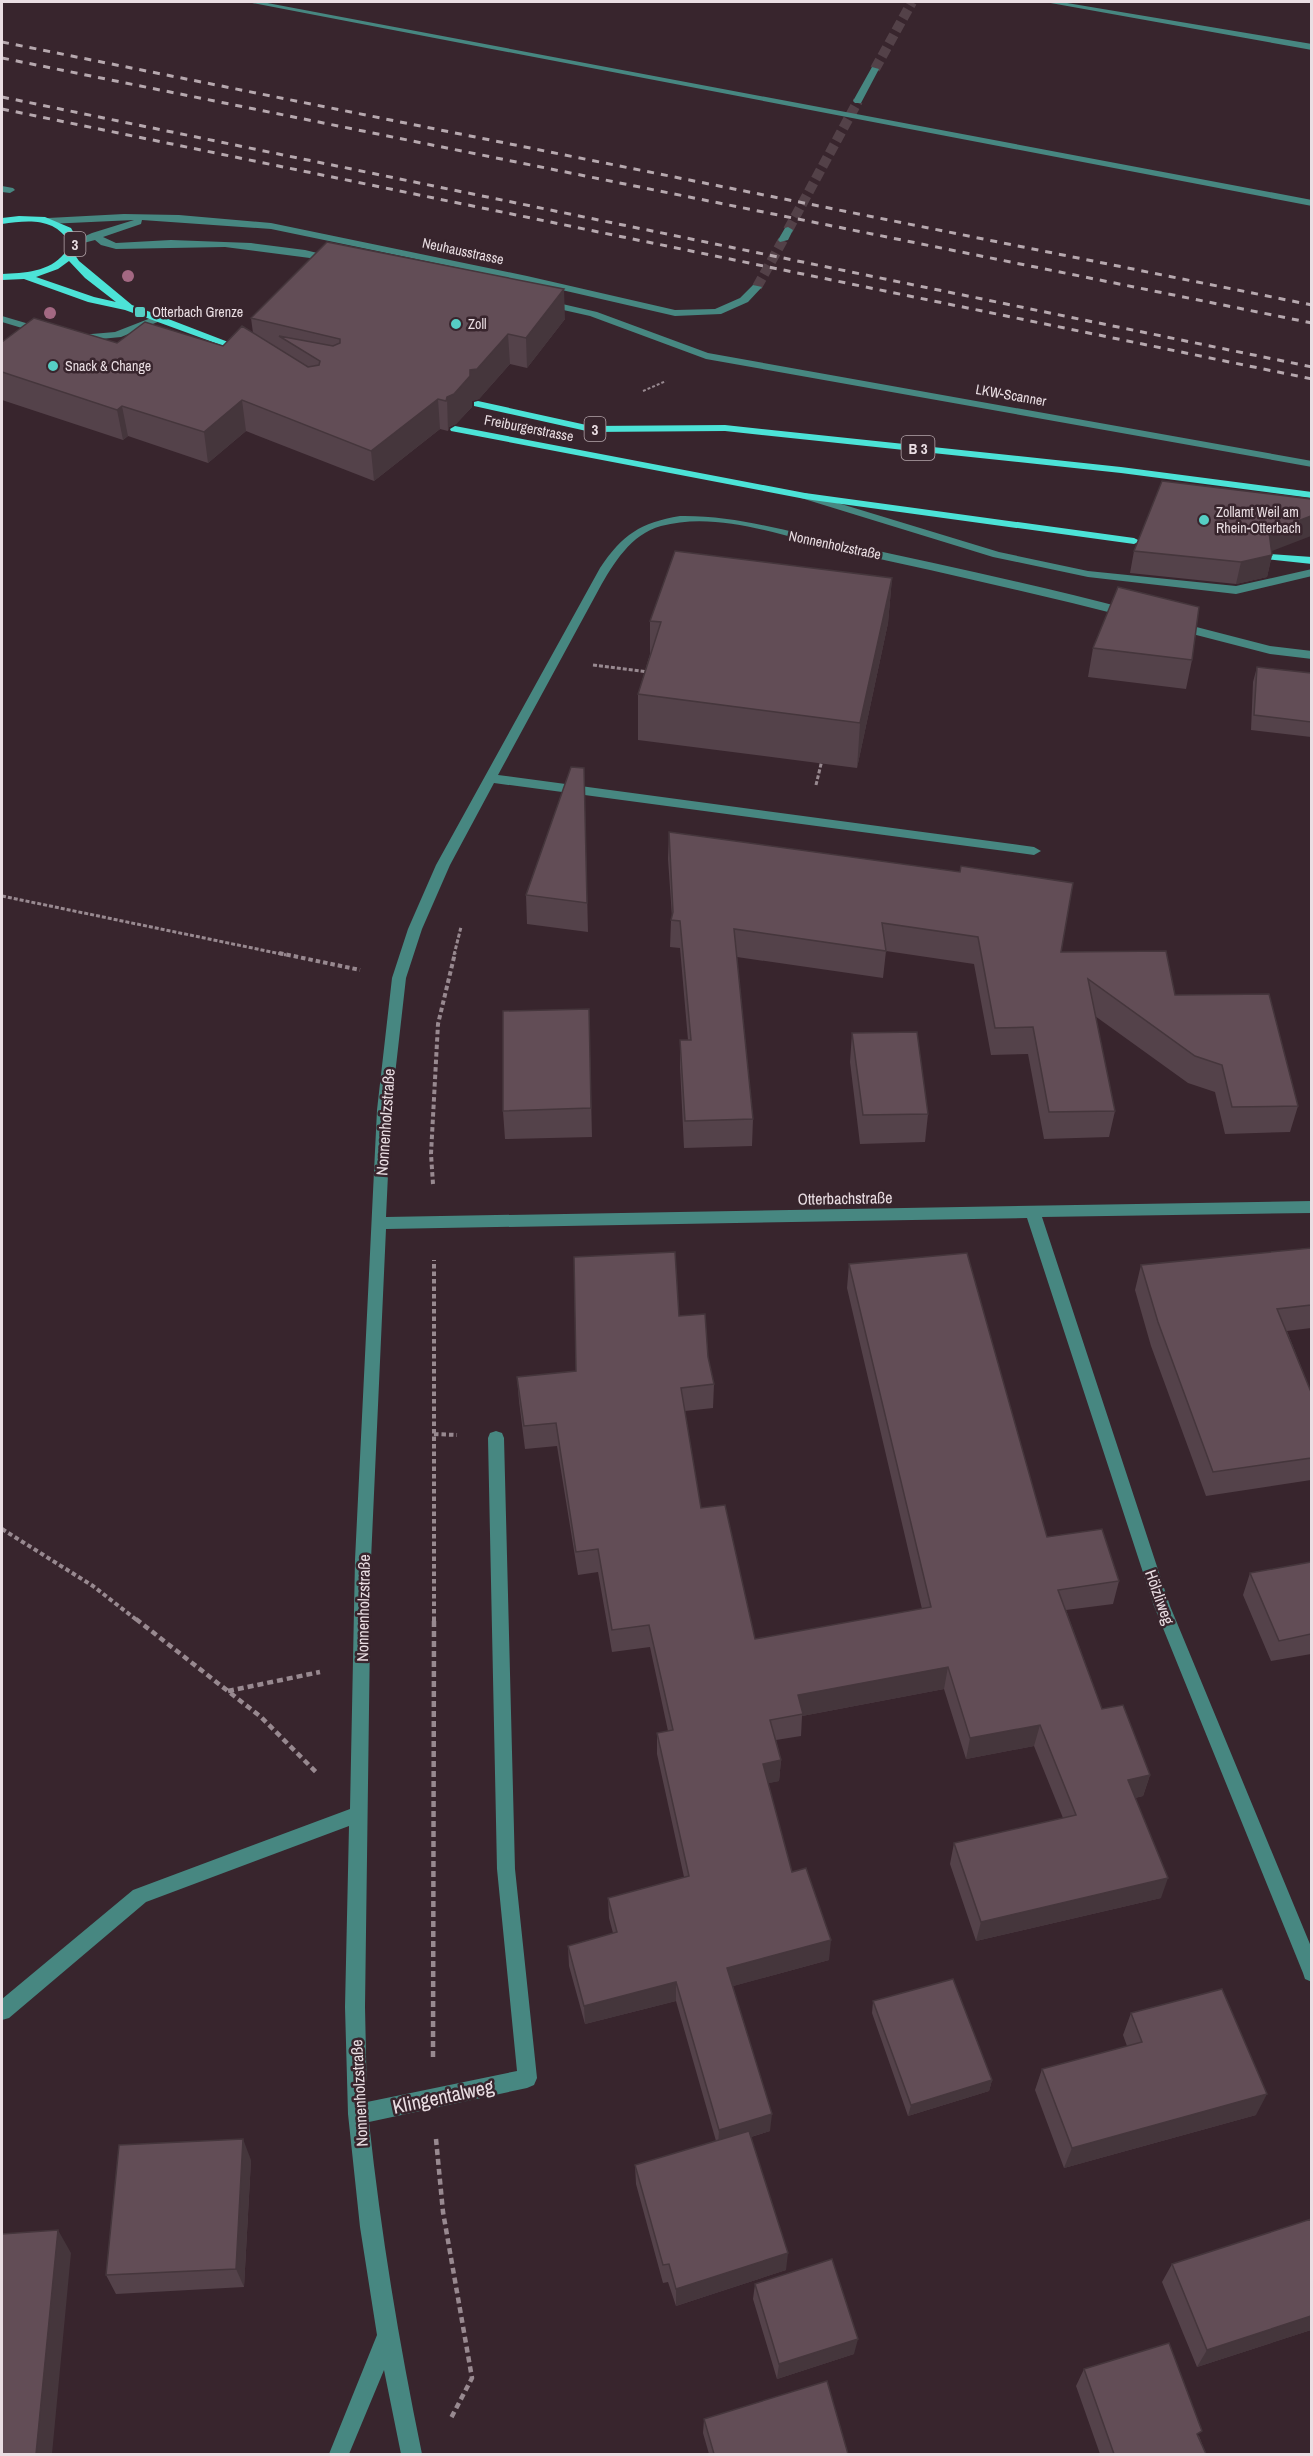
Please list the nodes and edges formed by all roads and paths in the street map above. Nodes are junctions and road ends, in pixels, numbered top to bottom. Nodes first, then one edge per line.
1 (250, 2) edge
2 (1049, 2) edge
3 (1311, 47) edge
4 (875, 69) tunnel mouth
5 (858, 101) tunnel mouth
6 (1311, 203) edge
7 (153, 218) junction
8 (3, 221) edge
9 (48, 221) junction
10 (95, 236) junction
11 (75, 244) junction
12 (69, 255) junction
13 (342, 260) edge
14 (25, 276) junction
15 (2, 277) edge
16 (527, 279) junction
17 (758, 287) tunnel mouth
18 (519, 288) edge
19 (535, 301) edge
20 (128, 307) junction
21 (2, 319) edge
22 (156, 319) junction
23 (255, 354) edge
24 (478, 404) dead end
25 (714, 428) joint
26 (455, 429) dead end
27 (586, 441) junction
28 (1311, 464) edge
29 (1311, 495) edge
30 (805, 496) junction
31 (1134, 541) dead end
32 (1270, 557) edge
33 (1311, 561) edge
34 (1311, 572) edge
35 (1311, 655) edge
36 (555, 660) junction
37 (649, 672) edge
38 (824, 753) edge
39 (490, 778) junction
40 (807, 821) junction
41 (1034, 851) dead end
42 (433, 888) junction
43 (2, 896) edge
44 (399, 978) junction
45 (1311, 1207) edge
46 (1033, 1213) junction
47 (435, 1222) junction
48 (380, 1223) junction
49 (496, 1438) dead end
50 (2, 1529) edge
51 (329, 1670) dead end
52 (227, 1691) junction
53 (358, 1814) junction
54 (1311, 1973) edge
55 (2, 2011) edge
56 (432, 2099) junction
57 (358, 2114) junction
58 (387, 2335) junction
59 (447, 2426) dead end
60 (339, 2454) edge
61 (411, 2454) edge

1 - 6 street
2 - 3 street
4 - 5 street
7 - 9 street, Neuhausstrasse
7 - 10 street, Neuhausstrasse
7 - 16 street, Neuhausstrasse
8 - 9 main road, 3
9 - 11 main road, 3
10 - 11 street, Neuhausstrasse
10 - 13 street
11 - 12 main road, 3
12 - 14 main road, 3
12 - 20 main road, 3
14 - 15 main road, 3
14 - 20 main road, 3
16 - 17 street, Neuhausstrasse
16 - 18 street
19 - 28 street, LKW-Scanner
20 - 22 main road, 3
21 - 22 street
22 - 23 main road, 3
24 - 27 main road, Freiburgerstrasse / 3
25 - 27 main road, Freiburgerstrasse / 3
25 - 29 main road, B 3
26 - 27 main road, Freiburgerstrasse / 3
27 - 30 main road, Freiburgerstrasse / 3
30 - 31 main road, Freiburgerstrasse
30 - 34 street
32 - 33 main road
35 - 36 street, Nonnenholzstraße
36 - 37 path
36 - 39 street, Nonnenholzstraße
38 - 40 path
39 - 40 street
39 - 42 street, Nonnenholzstraße
40 - 41 street
42 - 44 street, Nonnenholzstraße
42 - 47 path
43 - 44 path
44 - 48 street, Nonnenholzstraße
45 - 46 street, Otterbachstraße
46 - 47 street, Otterbachstraße
46 - 54 street, Hölzliweg
47 - 48 street, Otterbachstraße
47 - 56 path
48 - 53 street, Nonnenholzstraße
49 - 56 street, Klingentalweg
50 - 52 path
51 - 52 path
52 - 53 path
53 - 55 street
53 - 57 street, Nonnenholzstraße
56 - 57 street, Klingentalweg
56 - 59 path
57 - 58 street, Nonnenholzstraße
58 - 60 street
58 - 61 street, Nonnenholzstraße

